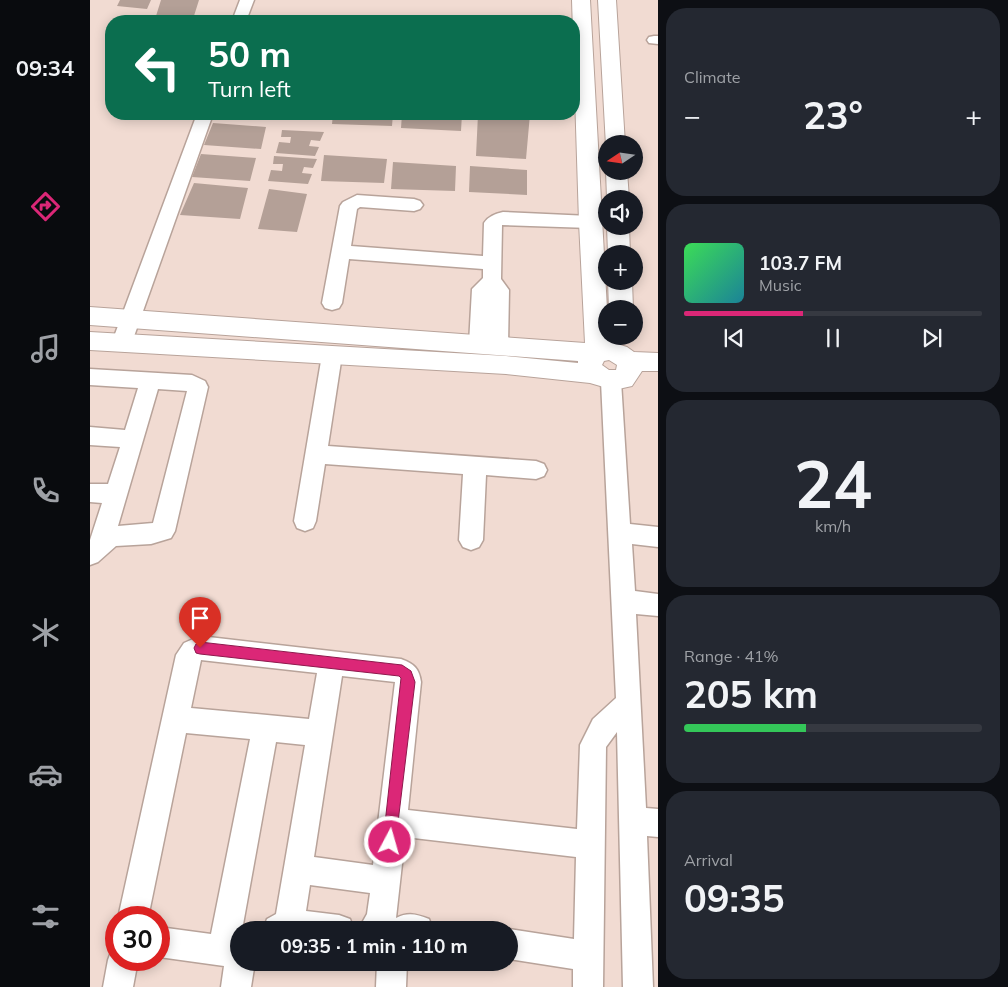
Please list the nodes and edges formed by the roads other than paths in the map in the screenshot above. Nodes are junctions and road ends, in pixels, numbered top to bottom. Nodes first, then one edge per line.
1 (247, 0) edge
2 (581, 0) edge
3 (607, 0) edge
4 (241, 15) edge
5 (204, 120) edge
6 (614, 135) edge
7 (414, 205) dead end
8 (590, 222) junction
9 (340, 252) junction
10 (492, 271) junction
11 (332, 303) dead end
12 (90, 316) edge
13 (131, 319) junction
14 (90, 341) edge
15 (122, 342) junction
16 (488, 345) junction
17 (332, 355) junction
18 (615, 362) edge
19 (658, 362) edge
20 (90, 377) edge
21 (658, 377) edge
22 (150, 382) junction
23 (90, 436) edge
24 (133, 439) junction
25 (316, 454) junction
26 (475, 466) junction
27 (536, 470) dead end
28 (90, 493) edge
29 (116, 494) junction
30 (305, 521) dead end
31 (618, 532) junction
32 (658, 537) edge
33 (471, 540) dead end
34 (96, 548) edge
35 (622, 601) junction
36 (658, 605) edge
37 (331, 664) junction
38 (628, 703) junction
39 (176, 719) junction
40 (265, 728) junction
41 (319, 733) junction
42 (645, 821) edge
43 (392, 822) junction
44 (591, 845) junction
45 (298, 869) junction
46 (386, 881) junction
47 (136, 906) edge
48 (239, 921) edge
49 (285, 921) edge
50 (379, 921) edge
51 (170, 944) edge
52 (518, 945) edge
53 (230, 954) edge
54 (588, 956) junction
55 (122, 971) edge
56 (235, 971) edge
57 (392, 971) edge
58 (118, 987) edge
59 (236, 987) edge
60 (391, 987) edge
61 (588, 987) edge
62 (638, 987) edge

1 - 4 street
2 - 8 street
3 - 6 street
5 - 13 street
7 - 9 street
8 - 10 street
8 - 18 street
9 - 10 street
9 - 11 street
10 - 16 street
12 - 13 street
13 - 15 street
13 - 16 street
14 - 15 street
15 - 17 street
16 - 18 street
17 - 18 street
17 - 25 street
18 - 19 street
18 - 21 street
18 - 31 street
20 - 22 street
22 - 24 street
22 - 34 street
23 - 24 street
24 - 29 street
25 - 26 street
25 - 30 street
26 - 27 street
26 - 33 street
28 - 29 street
29 - 34 street
31 - 32 street
31 - 35 street
35 - 36 street
35 - 38 street
37 - 39 street
37 - 41 street
37 - 43 street
38 - 42 street
38 - 44 street
39 - 40 street
39 - 47 street
40 - 41 street
40 - 48 street
41 - 45 street
42 - 62 street
43 - 44 street
43 - 46 street
44 - 54 street
45 - 46 street
45 - 49 street
46 - 50 street
51 - 53 street
52 - 54 street
54 - 61 street
55 - 58 street
56 - 59 street
57 - 60 street

